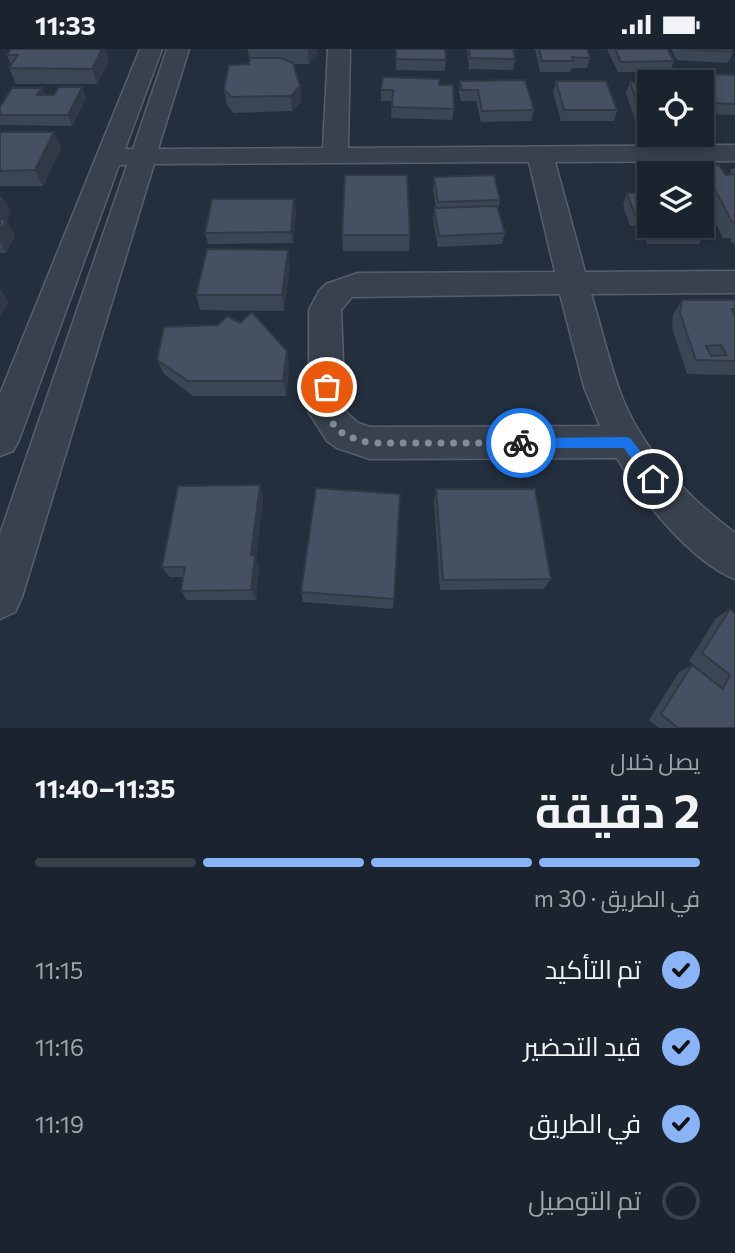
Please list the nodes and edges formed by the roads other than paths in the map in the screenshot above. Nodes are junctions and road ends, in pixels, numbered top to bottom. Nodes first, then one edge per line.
1 (151, 49) edge
2 (178, 49) edge
3 (338, 49) edge
4 (735, 153) edge
5 (540, 155) junction
6 (335, 156) junction
7 (110, 157) junction
8 (143, 157) junction
9 (735, 282) edge
10 (572, 283) junction
11 (0, 440) edge
12 (627, 442) junction
13 (735, 559) edge
14 (0, 597) edge

1 - 7 street
2 - 8 street
3 - 6 street
4 - 5 street
5 - 6 street
5 - 10 street
6 - 8 street
7 - 8 street
7 - 11 street
8 - 14 street
9 - 10 street
10 - 12 street
10 - 12 street
12 - 13 street

